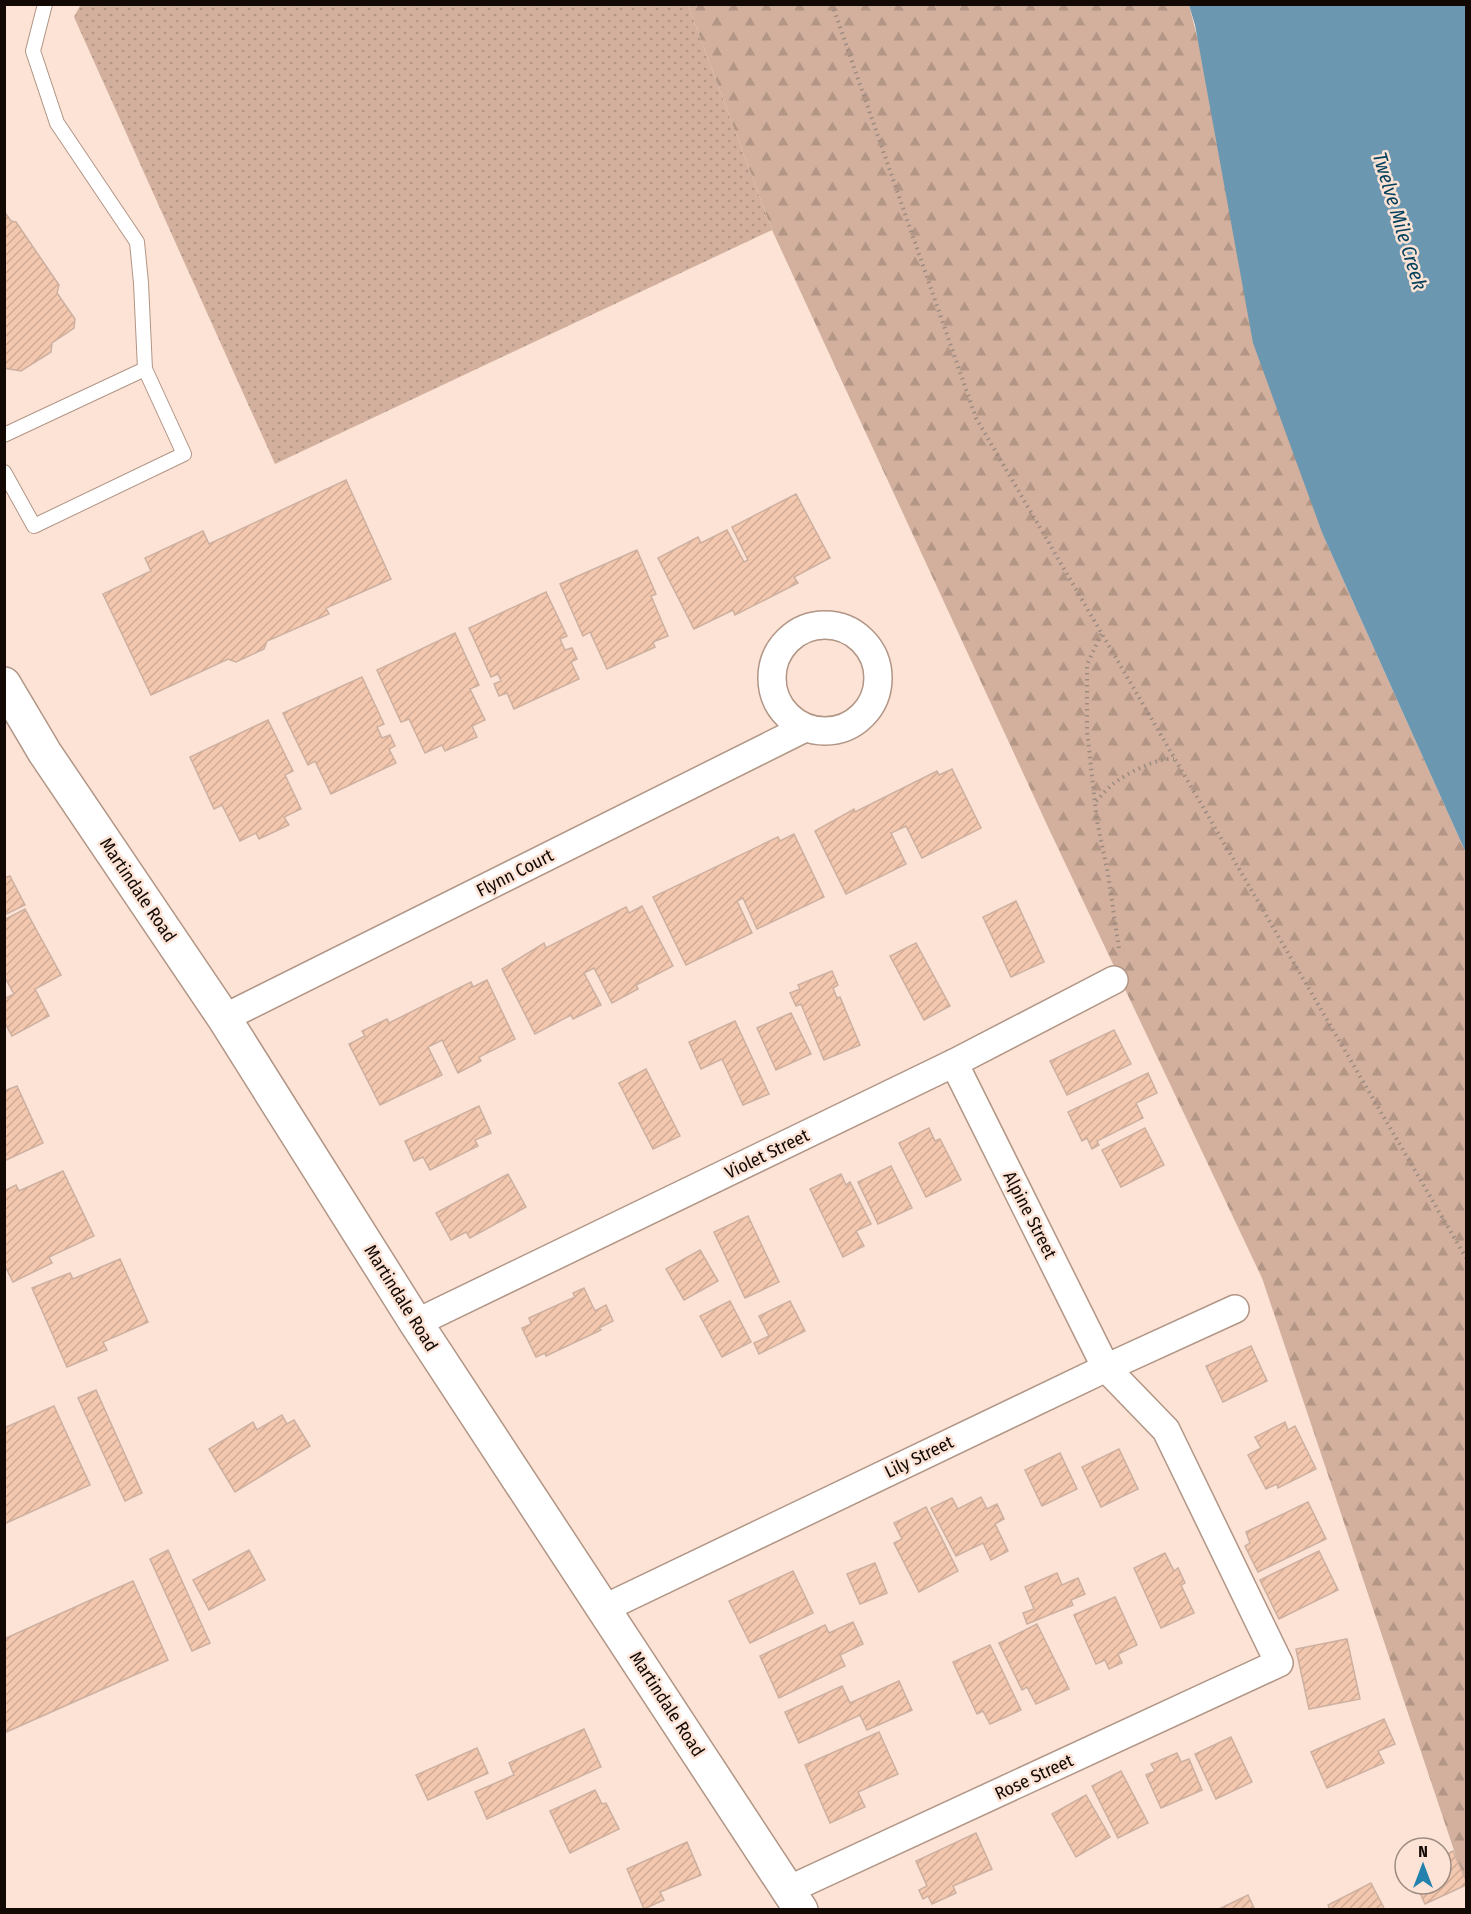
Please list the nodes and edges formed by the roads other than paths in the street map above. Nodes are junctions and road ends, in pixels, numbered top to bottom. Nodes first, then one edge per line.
1 (45, 4) edge
2 (145, 369) junction
3 (4, 435) edge
4 (4, 472) edge
5 (4, 684) edge
6 (805, 728) dead end
7 (1114, 980) road end
8 (224, 1018) junction
9 (954, 1063) junction
10 (1235, 1309) dead end
11 (416, 1323) junction
12 (1106, 1368) junction
13 (604, 1608) junction
14 (1279, 1663) joint
15 (795, 1900) edge

1 - 2 lane
2 - 3 lane
2 - 4 lane
5 - 8 main road, Martindale Road
6 - 8 street, Flynn Court
7 - 9 street, Violet Street
8 - 11 main road, Martindale Road
9 - 11 street, Violet Street
9 - 12 street, Alpine Street
10 - 12 street, Lily Street
11 - 13 main road, Martindale Road
12 - 13 street, Lily Street
12 - 14 street, Alpine Street
13 - 15 main road, Martindale Road
14 - 15 street, Rose Street

